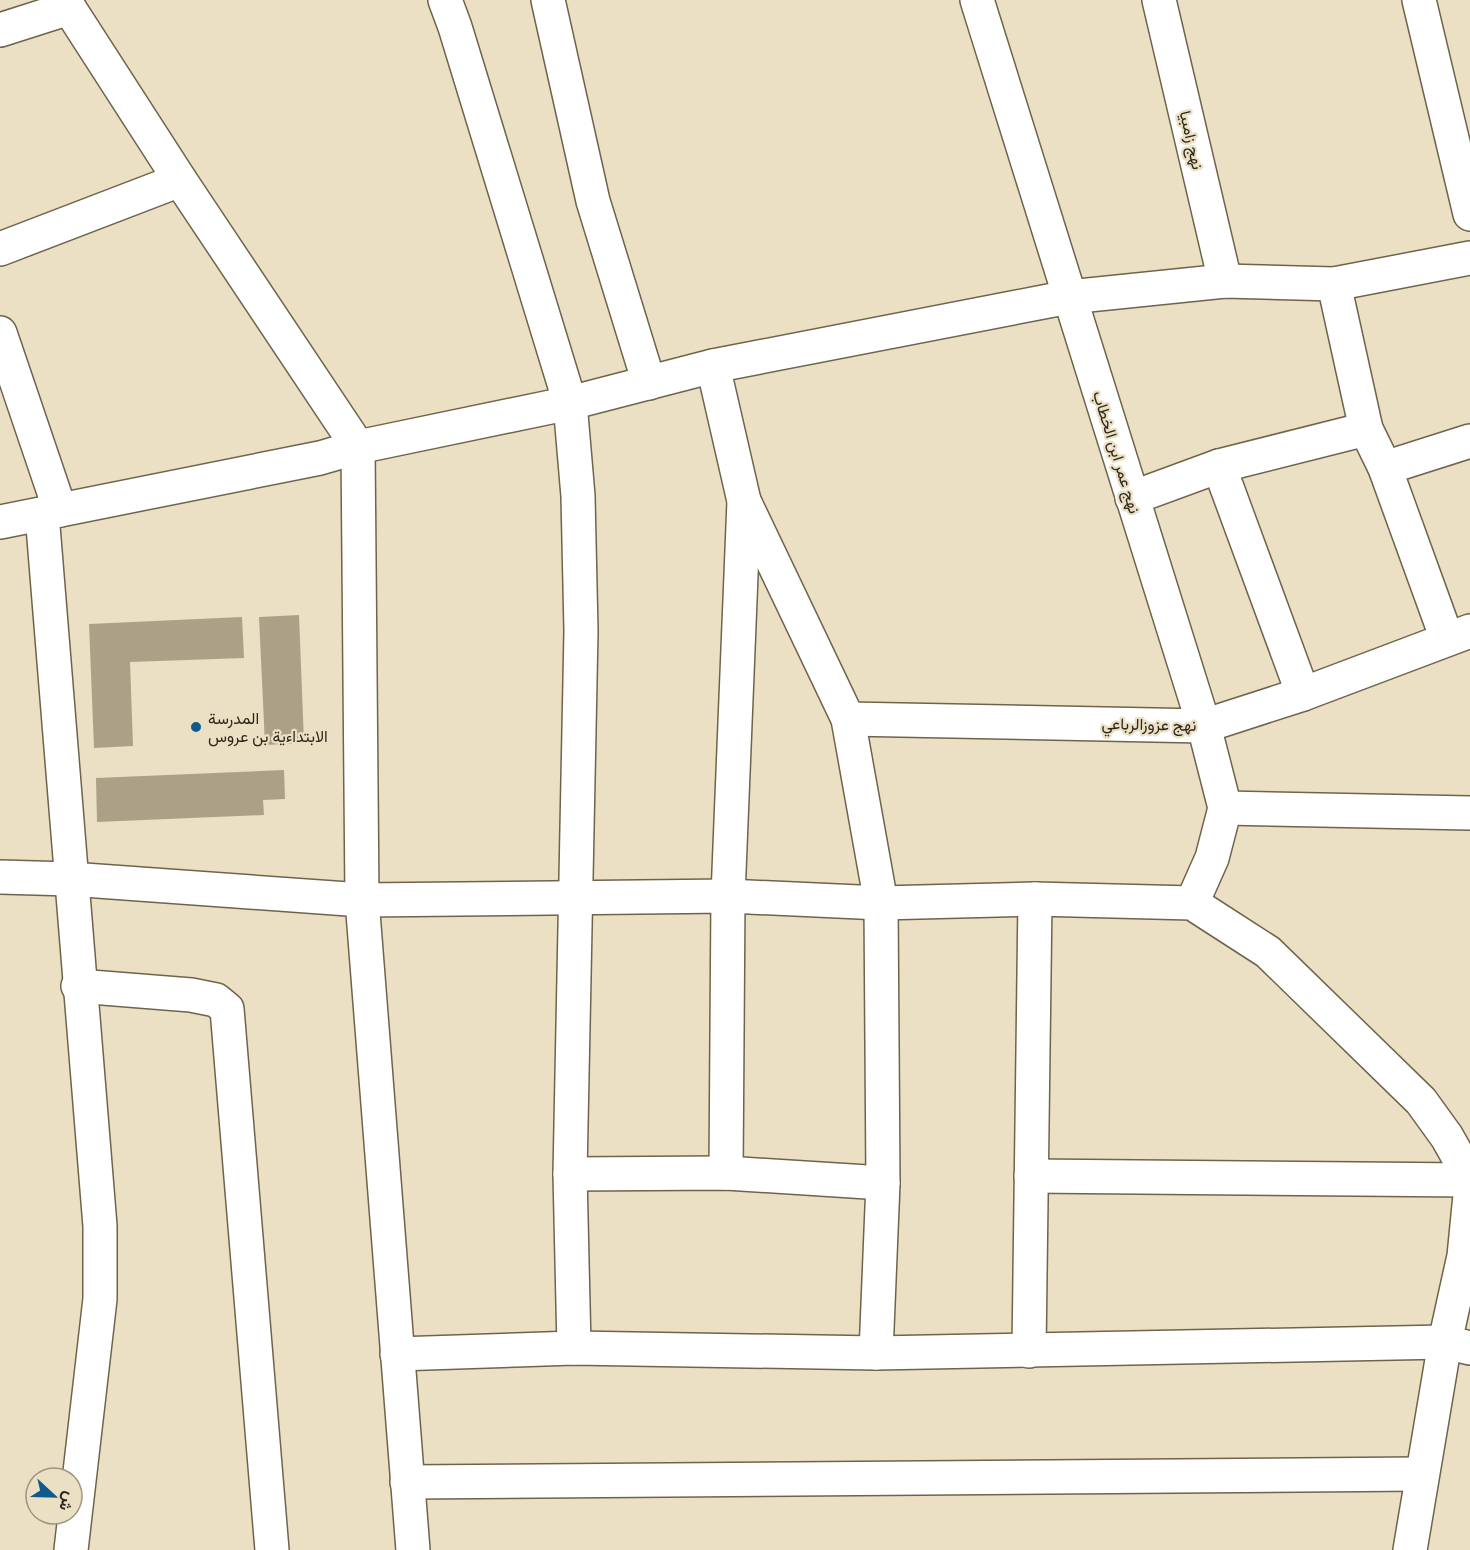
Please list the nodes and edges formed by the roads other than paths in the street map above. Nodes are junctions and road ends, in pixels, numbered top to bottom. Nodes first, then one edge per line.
1 (445, 0) edge
2 (548, 0) edge
3 (978, 0) edge
4 (1159, 0) edge
5 (1419, 0) edge
6 (66, 4) edge
7 (0, 30) edge
8 (180, 180) junction
9 (1470, 214) edge
10 (0, 249) edge
11 (1470, 258) edge
12 (1225, 281) junction
13 (1334, 284) junction
14 (1069, 297) junction
15 (0, 333) edge
16 (713, 366) junction
17 (649, 383) junction
18 (570, 403) junction
19 (1365, 429) junction
20 (1470, 441) edge
21 (358, 447) junction
22 (1219, 466) junction
23 (1385, 468) junction
24 (1132, 498) junction
25 (744, 501) junction
26 (51, 512) junction
27 (0, 522) edge
28 (1458, 635) edge
29 (1303, 693) junction
30 (848, 719) junction
31 (1204, 726) junction
32 (1225, 808) junction
33 (1470, 813) edge
34 (0, 877) edge
35 (70, 879) junction
36 (576, 896) junction
37 (728, 896) junction
38 (362, 900) junction
39 (1035, 900) junction
40 (881, 903) junction
41 (1192, 903) junction
42 (78, 986) junction
43 (726, 1173) junction
44 (570, 1174) junction
45 (1031, 1176) junction
46 (1470, 1179) edge
47 (883, 1184) junction
48 (1470, 1196) edge
49 (1458, 1345) edge
50 (574, 1348) junction
51 (1029, 1351) junction
52 (876, 1353) junction
53 (397, 1354) junction
54 (1421, 1474) junction
55 (407, 1482) junction
56 (71, 1550) edge
57 (272, 1550) edge
58 (413, 1550) edge
59 (1410, 1550) edge

1 - 18 street
2 - 17 street
3 - 14 street, نهج عمر ابن الخطاب
4 - 12 street, نهج زامبيا
5 - 9 street
6 - 7 street
6 - 8 street
8 - 10 street
8 - 21 street
11 - 13 street
12 - 13 street
12 - 14 street
13 - 19 street
14 - 16 street
14 - 24 street, نهج عمر ابن الخطاب
15 - 26 street
16 - 17 street
16 - 25 street
17 - 18 street
18 - 21 street
18 - 36 street
19 - 22 street
19 - 23 street
20 - 23 street
21 - 26 street
21 - 38 street
22 - 24 street
22 - 29 street
23 - 28 street
24 - 31 street, نهج عمر ابن الخطاب
25 - 30 street
25 - 37 street
26 - 27 street
26 - 35 street
28 - 29 street, نهج عزوزالرباعي
29 - 31 street, نهج عزوزالرباعي
30 - 31 street, نهج عزوزالرباعي
30 - 40 street
31 - 32 street, نهج عمر ابن الخطاب
32 - 33 street
32 - 41 street, نهج عمر ابن الخطاب
34 - 35 street
35 - 38 street
35 - 42 street
36 - 37 street
36 - 38 street
36 - 44 street
37 - 40 street
37 - 43 street
38 - 53 street
39 - 40 street
39 - 41 street
39 - 45 street
40 - 47 street
41 - 46 street
42 - 56 street
42 - 57 street
43 - 44 street
43 - 47 street
44 - 50 street
45 - 46 street
45 - 51 street
47 - 52 street
48 - 49 street
49 - 51 street
49 - 54 street
50 - 52 street
50 - 53 street
51 - 52 street
53 - 55 street
54 - 55 street
54 - 59 street
55 - 58 street

